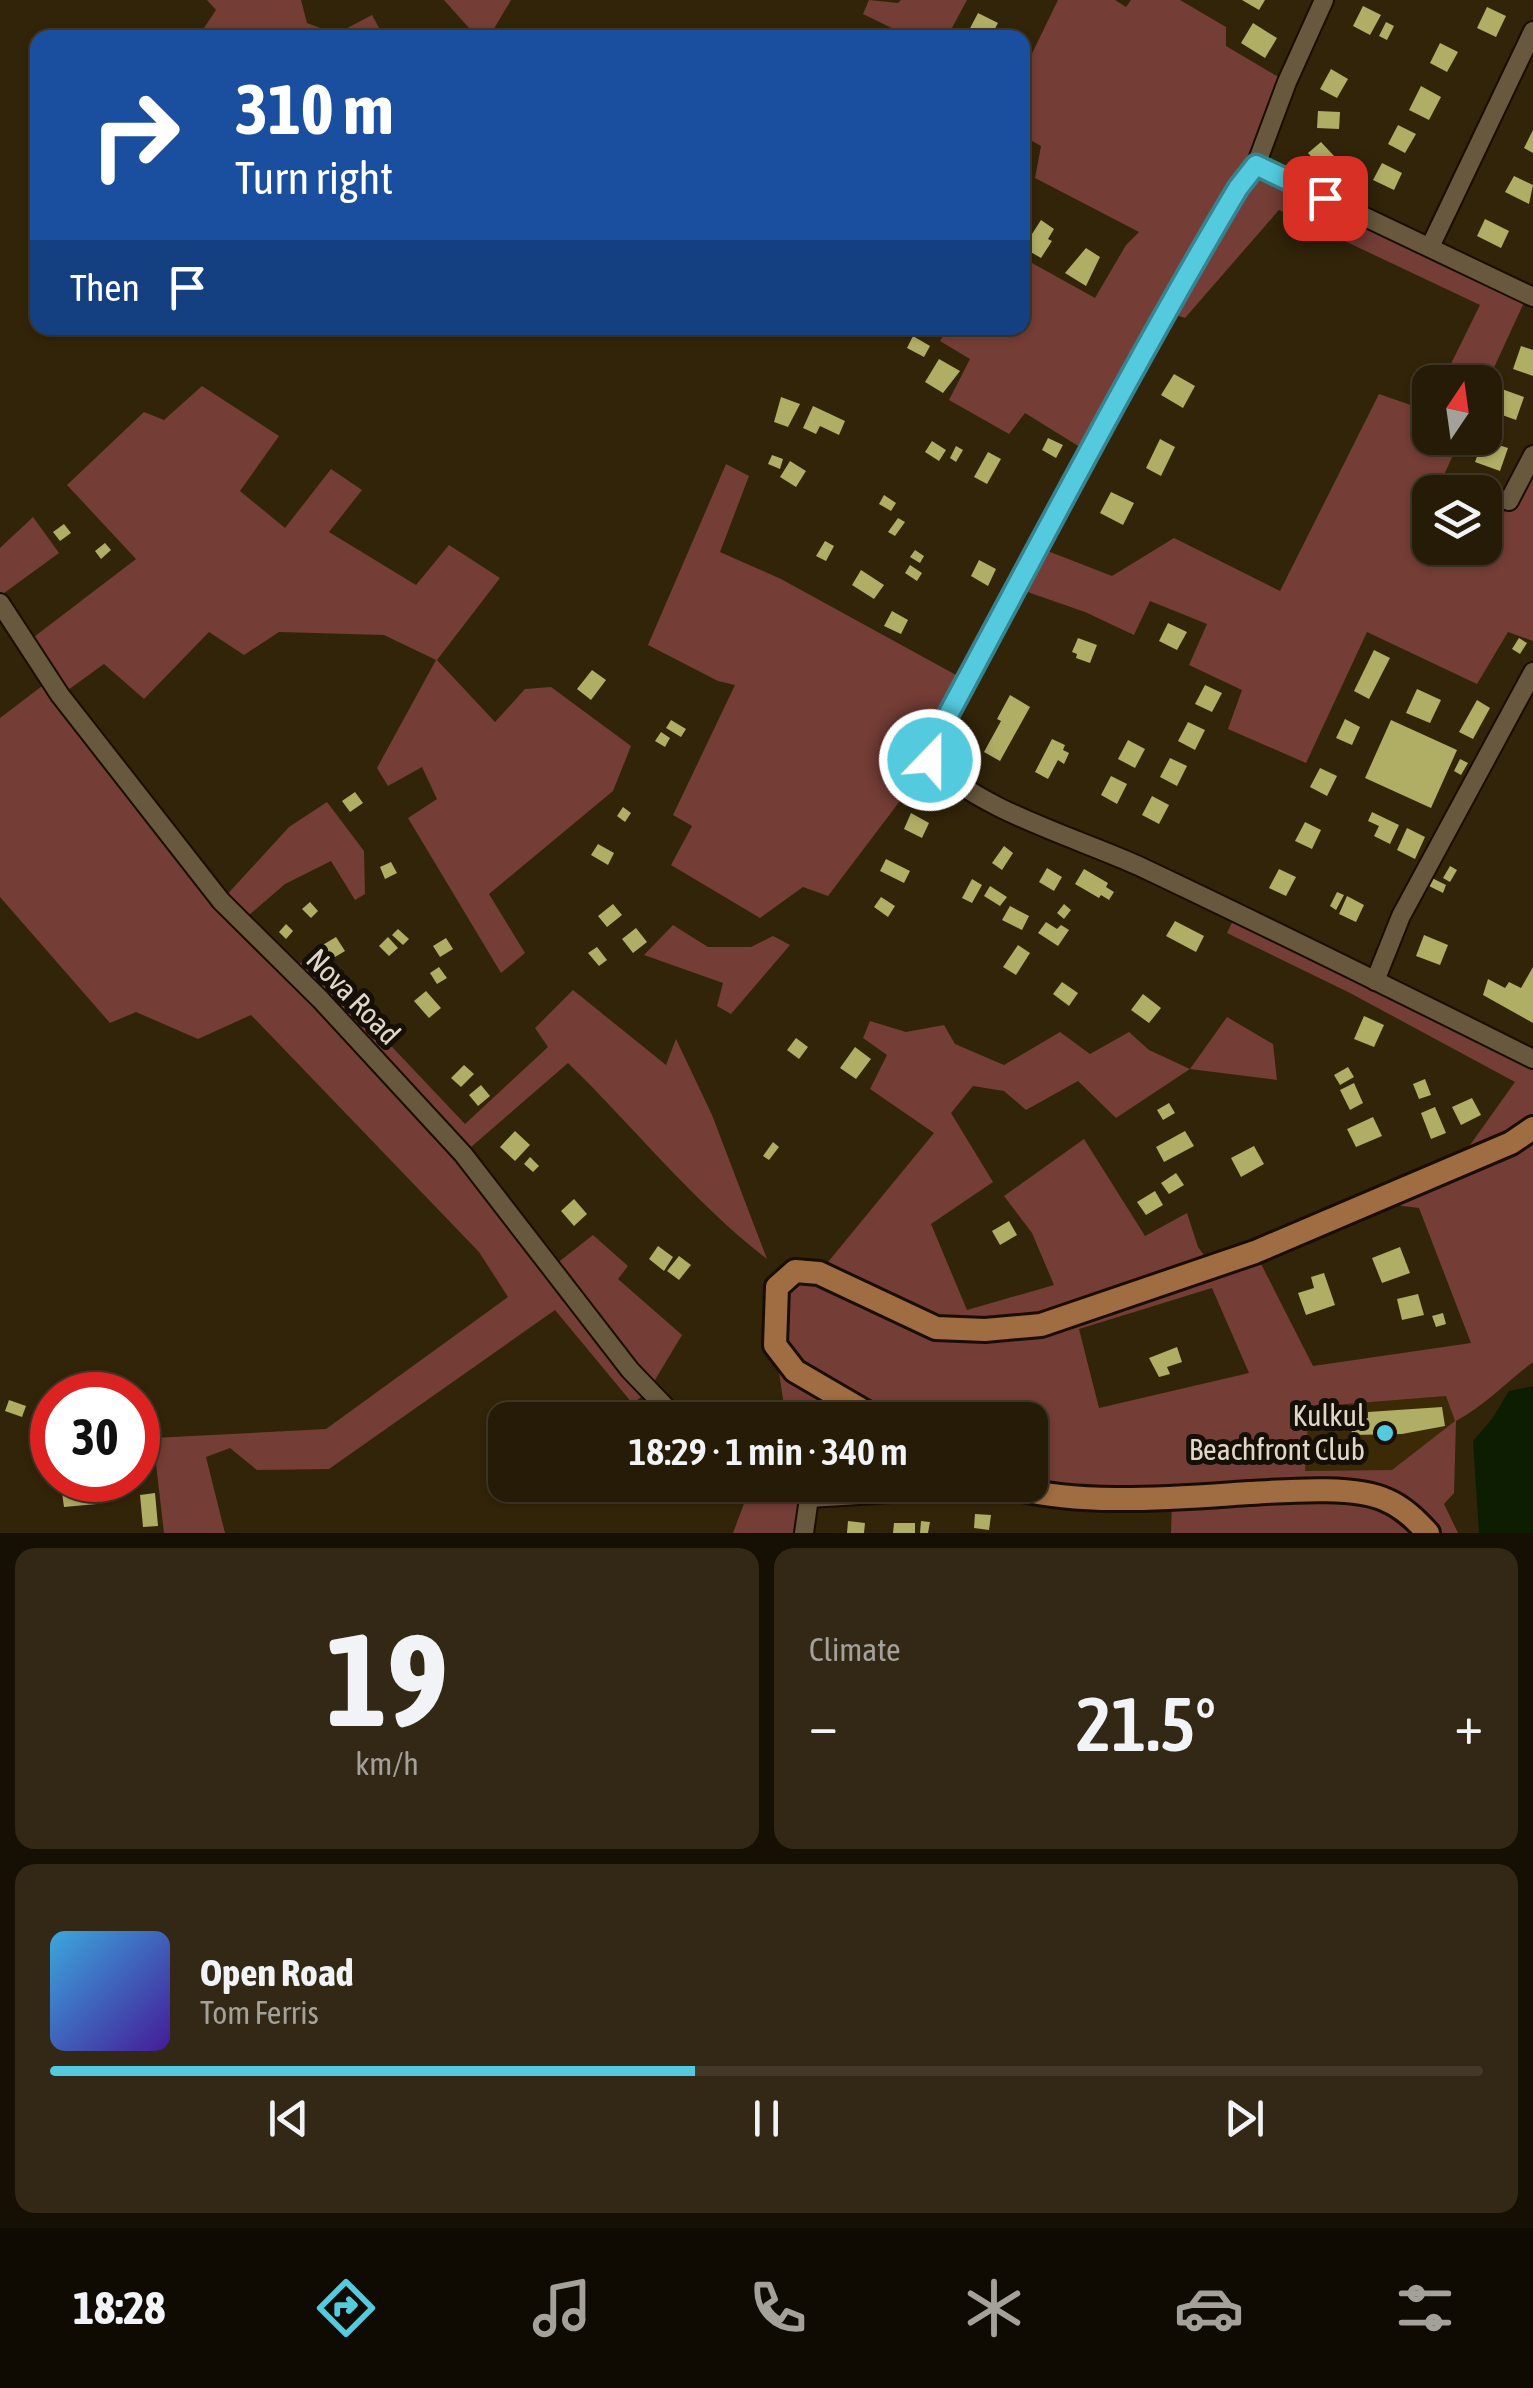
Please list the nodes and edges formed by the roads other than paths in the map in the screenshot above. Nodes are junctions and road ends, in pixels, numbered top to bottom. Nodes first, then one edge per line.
1 (1324, 0) edge
2 (1533, 31) edge
3 (1256, 165) junction
4 (1430, 247) junction
5 (1533, 297) edge
6 (1533, 455) edge
7 (1509, 502) dead end
8 (0, 604) edge
9 (1533, 672) edge
10 (1376, 981) junction
11 (1533, 1059) edge
12 (1533, 1128) edge
13 (661, 1402) edge
14 (848, 1402) edge
15 (1048, 1493) edge
16 (808, 1502) edge
17 (804, 1533) edge
18 (1428, 1533) edge

1 - 3 street
2 - 4 street
3 - 4 street
3 - 10 street
4 - 5 street
6 - 7 street
8 - 13 street, Nova Road
9 - 10 street
10 - 11 street
12 - 14 main road
15 - 18 main road
16 - 17 street

